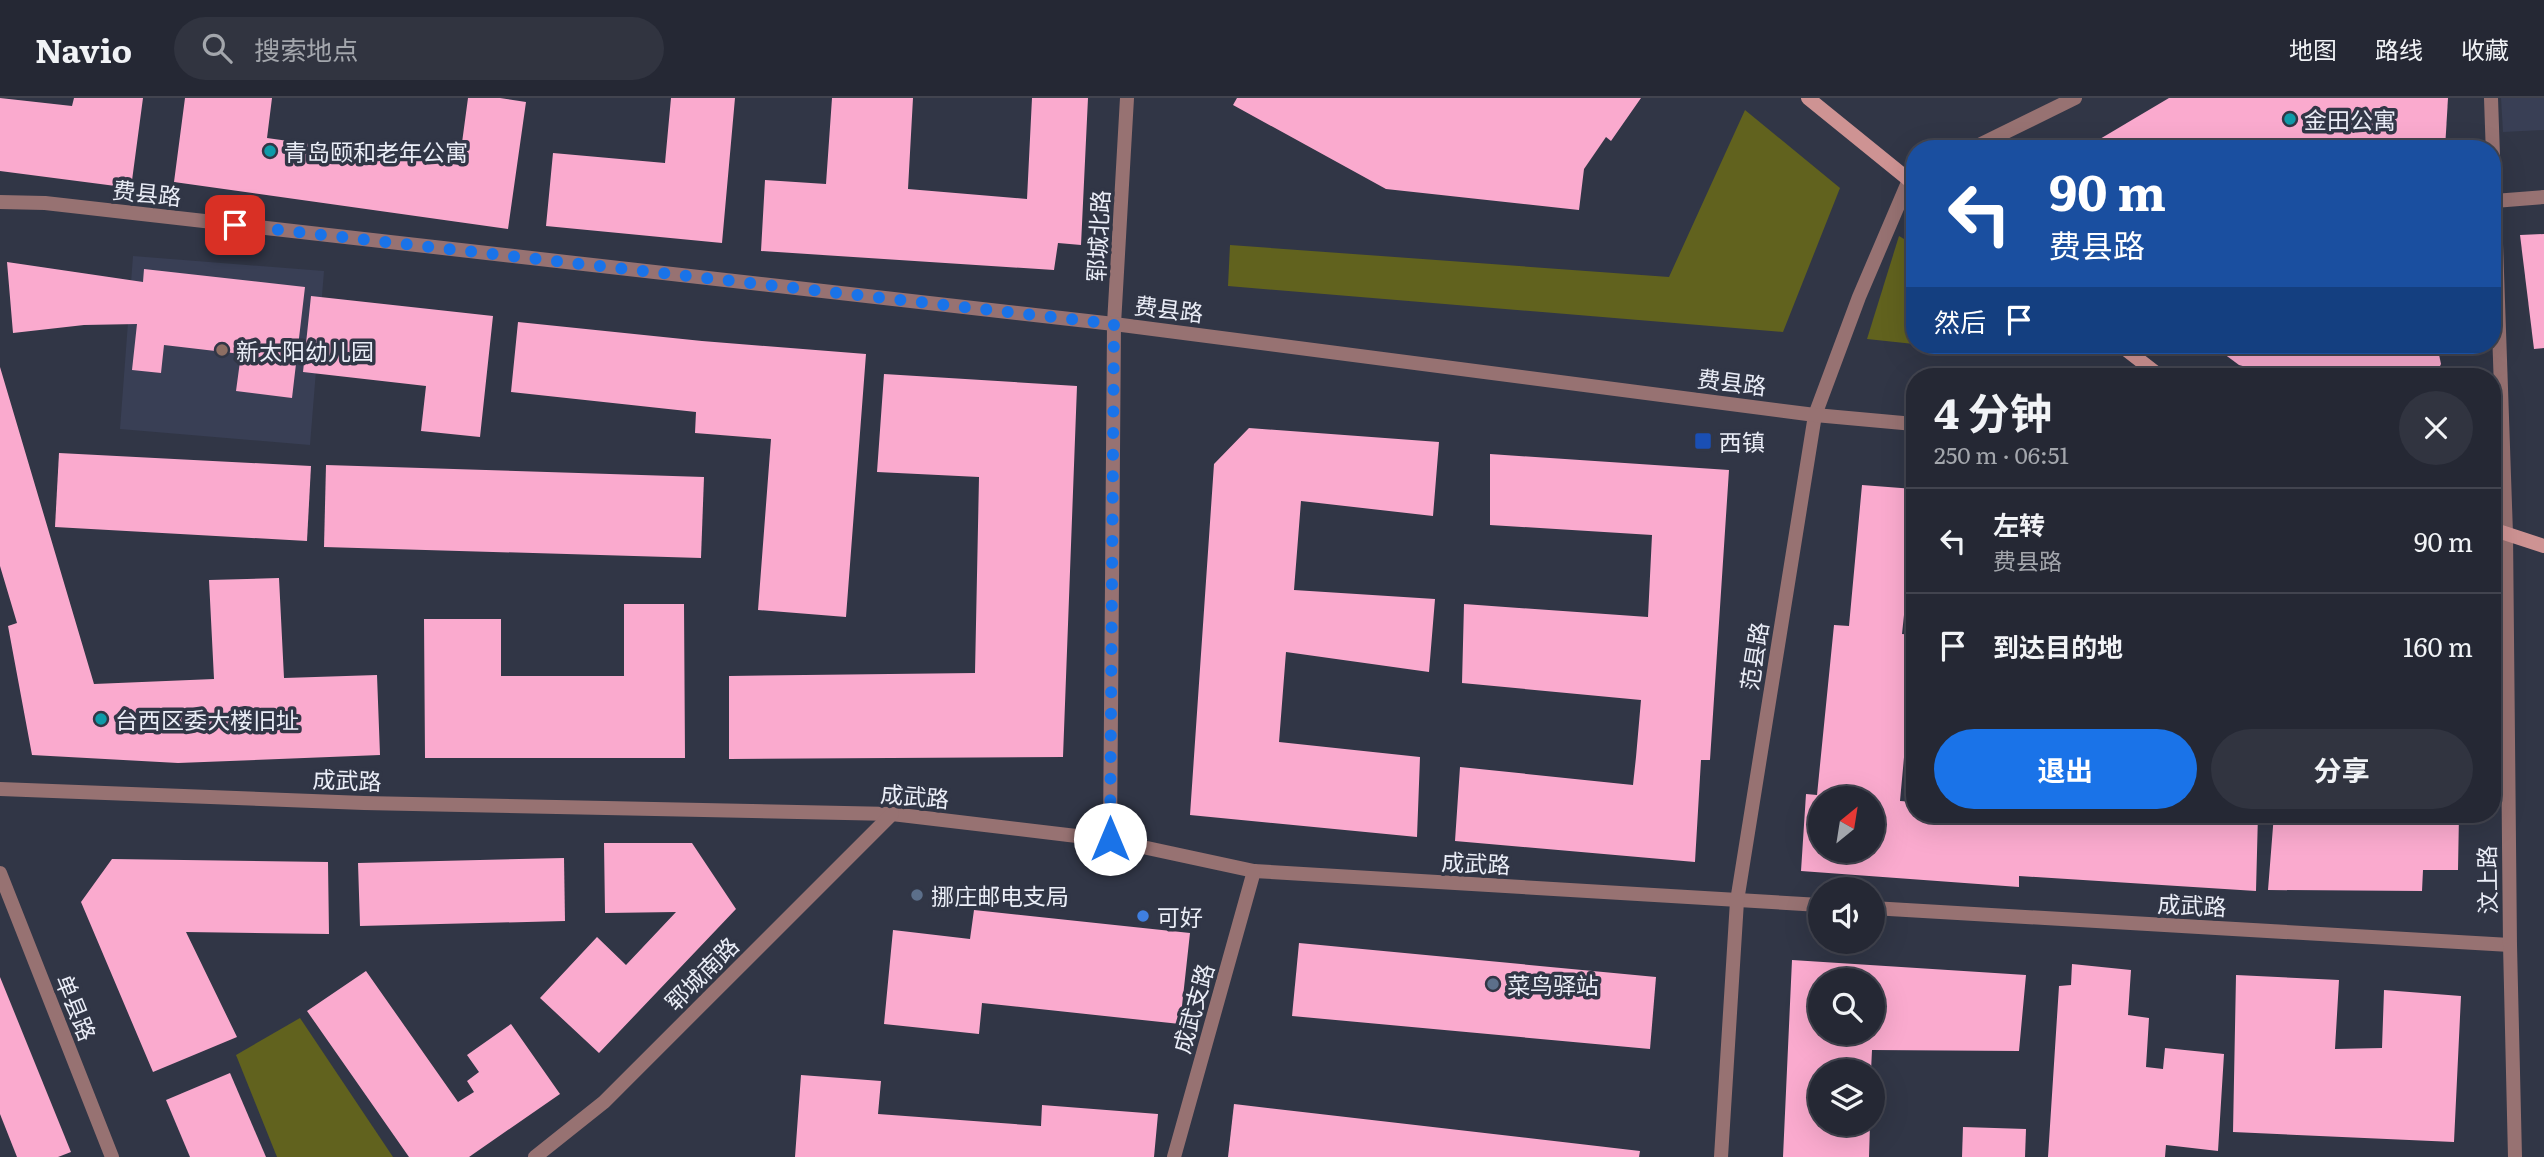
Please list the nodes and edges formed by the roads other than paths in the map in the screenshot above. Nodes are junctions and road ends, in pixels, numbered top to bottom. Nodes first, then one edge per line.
1 (1128, 98) edge
2 (1808, 98) edge
3 (2074, 98) edge
4 (2491, 98) edge
5 (1990, 140) edge
6 (2492, 140) edge
7 (1906, 175) edge
8 (1906, 195) edge
9 (2544, 197) edge
10 (2501, 200) edge
11 (0, 202) edge
12 (1114, 324) junction
13 (2132, 354) edge
14 (2150, 368) edge
15 (1815, 415) junction
16 (1906, 423) edge
17 (2501, 533) edge
18 (2544, 546) edge
19 (2501, 607) edge
20 (0, 789) edge
21 (892, 814) junction
22 (1110, 839) junction
23 (1255, 871) junction
24 (0, 873) edge
25 (1737, 901) junction
26 (1808, 904) edge
27 (1885, 909) edge
28 (2510, 945) junction
29 (112, 1157) edge
30 (535, 1157) edge
31 (1174, 1157) edge
32 (1721, 1157) edge
33 (2515, 1157) edge

1 - 12 street, 郓城北路
2 - 7 main road
3 - 5 street
4 - 6 street, 汶上路
8 - 15 street, 范县路
9 - 10 street
11 - 12 street, 费县路
12 - 15 street, 费县路
12 - 22 street, 郓城北路
13 - 14 main road
15 - 16 street, 费县路
15 - 25 street, 范县路
17 - 18 main road
19 - 28 street, 汶上路
20 - 21 street, 成武路
21 - 22 street, 成武路
21 - 30 street, 郓城南路
22 - 23 street, 成武路
23 - 25 street, 成武路
23 - 31 street, 成武支路
24 - 29 street, 单县路
25 - 26 street, 成武路
25 - 32 street, 范县路
27 - 28 street, 成武路
28 - 33 street, 汶上路

